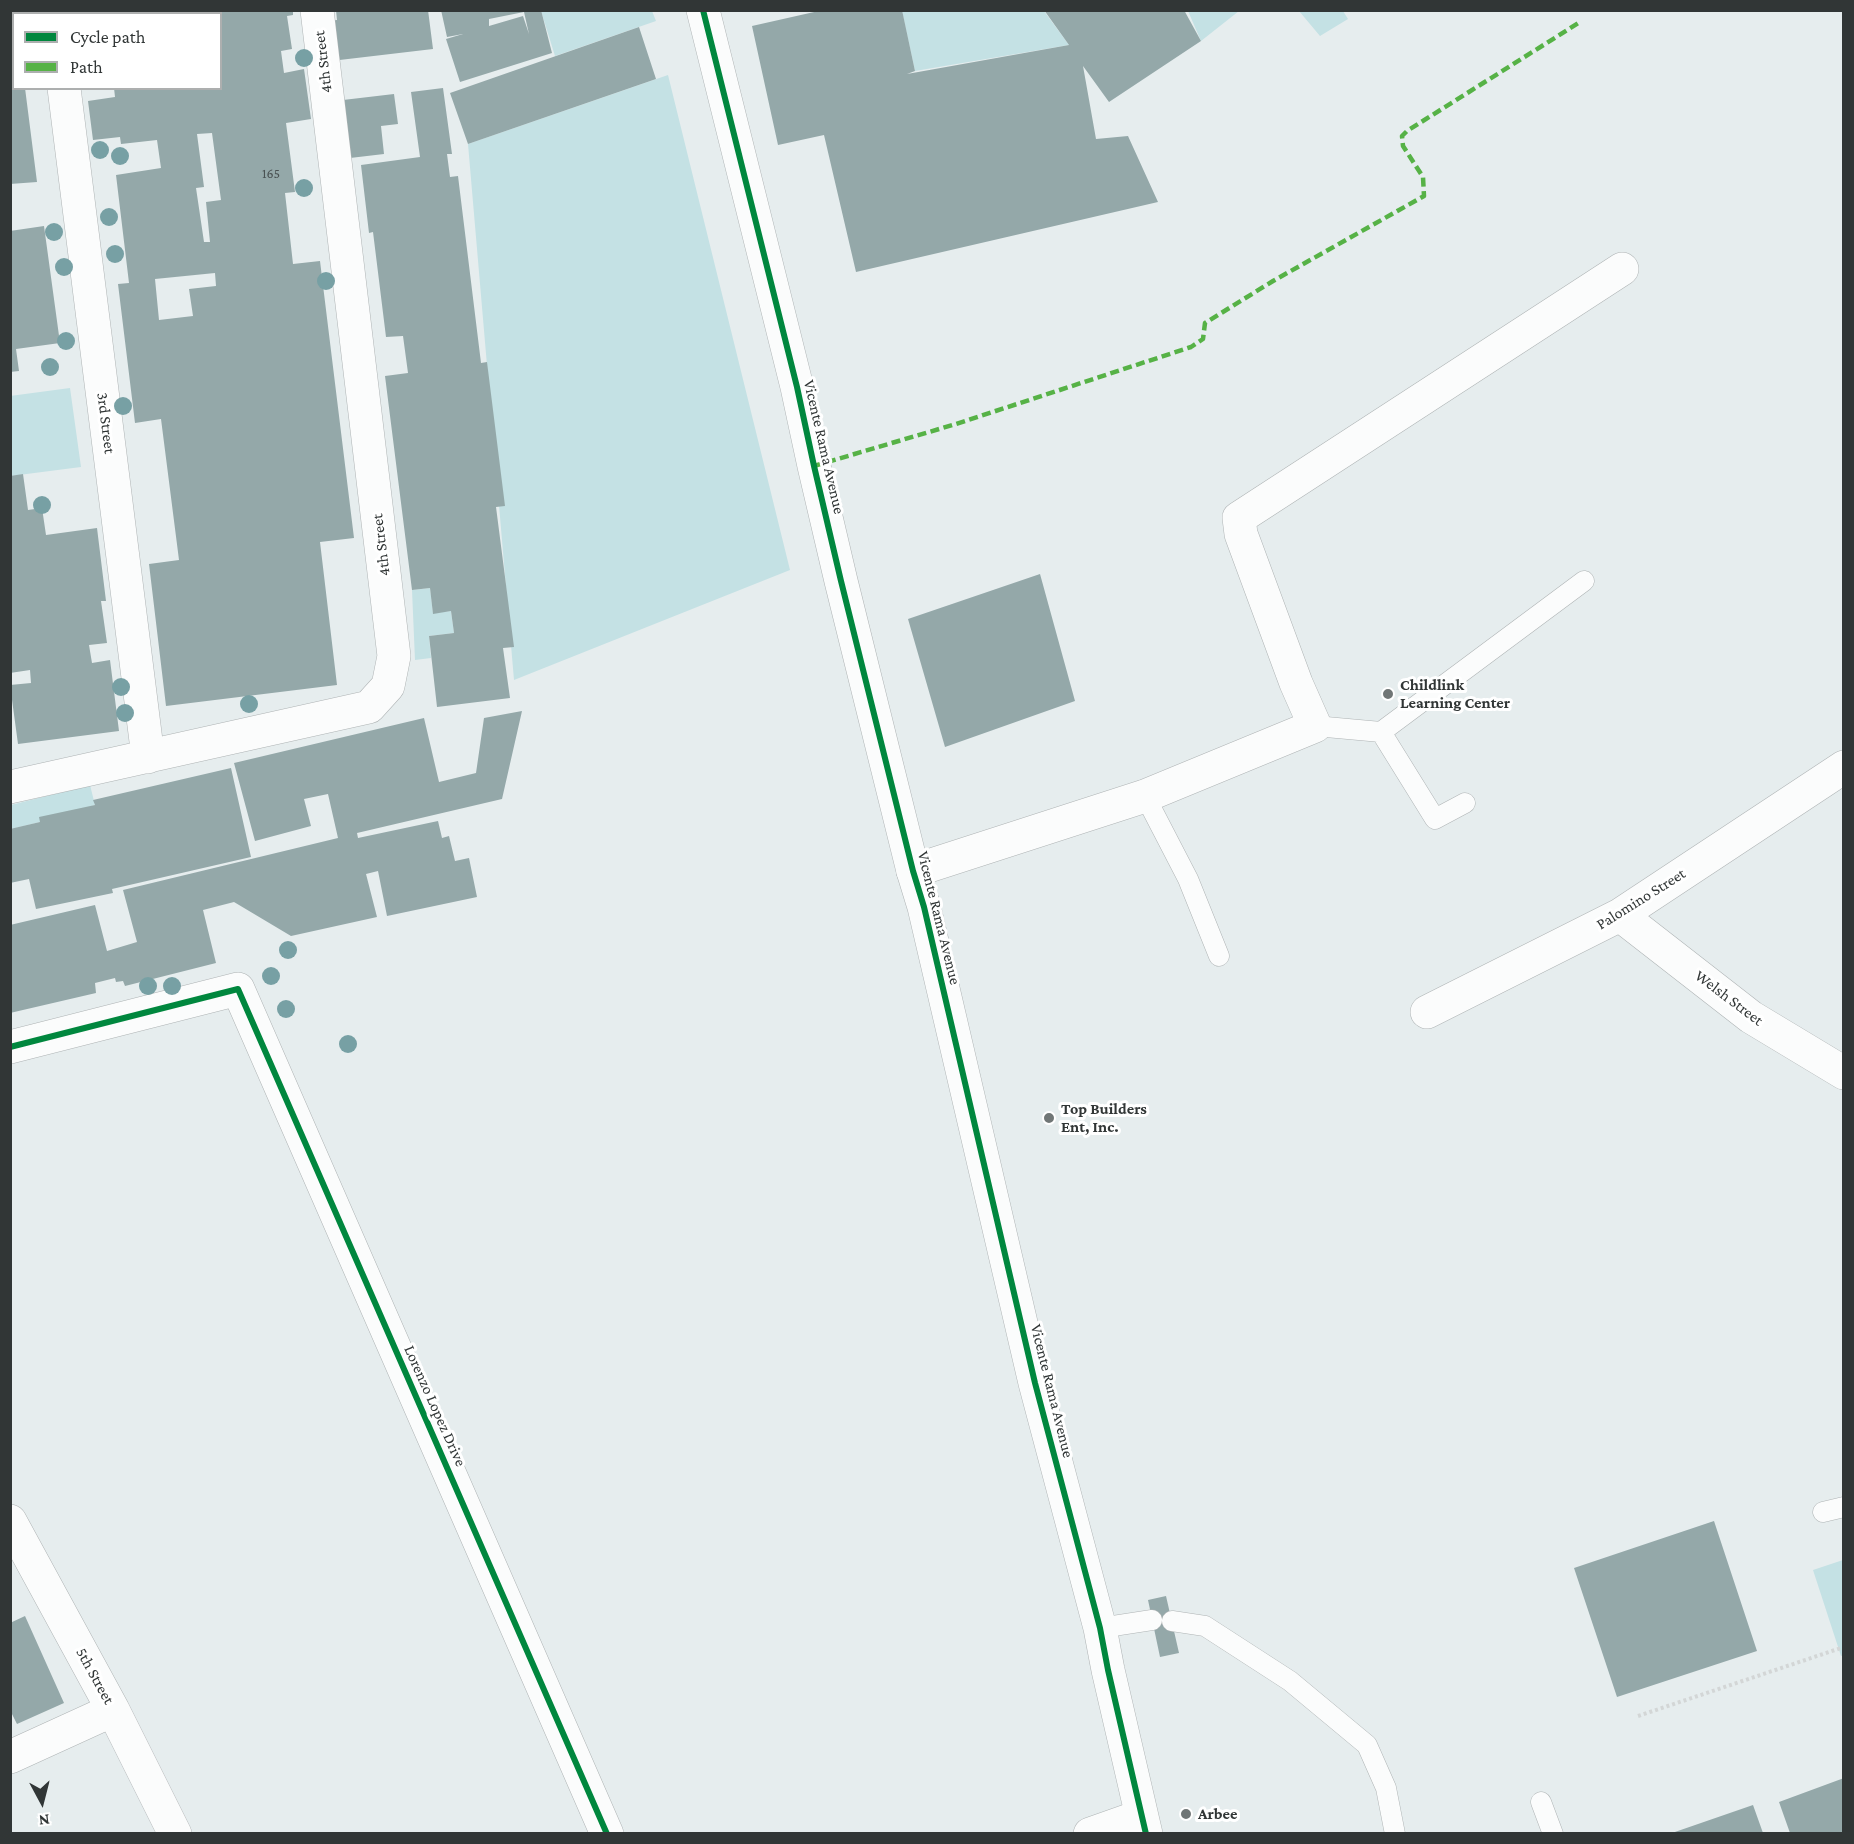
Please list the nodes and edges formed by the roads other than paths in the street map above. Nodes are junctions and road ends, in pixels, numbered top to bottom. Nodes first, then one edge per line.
1 (317, 10) edge
2 (703, 10) edge
3 (64, 90) edge
4 (1622, 269) dead end
5 (1584, 581) dead end
6 (1315, 726) junction
7 (1381, 732) junction
8 (148, 757) junction
9 (1844, 767) edge
10 (10, 787) edge
11 (1145, 796) junction
12 (1465, 803) dead end
13 (913, 871) junction
14 (1620, 915) junction
15 (1219, 956) dead end
16 (1427, 1012) dead end
17 (10, 1047) edge
18 (1844, 1073) edge
19 (1844, 1507) edge
20 (1823, 1512) dead end
21 (10, 1521) edge
22 (1100, 1629) junction
23 (113, 1710) junction
24 (10, 1757) edge
25 (1541, 1802) dead end
26 (1143, 1825) edge
27 (175, 1833) edge
28 (607, 1833) edge
29 (1090, 1833) edge
30 (1395, 1833) edge
31 (1553, 1833) edge

1 - 8 street, 4th Street
2 - 13 street, Vicente Rama Avenue
3 - 8 street, 3rd Street
4 - 6 street
5 - 7 lane
6 - 7 lane
6 - 11 street
7 - 12 lane
8 - 10 street, 4th Street
9 - 14 street, Palomino Street
11 - 13 street
11 - 15 lane
13 - 22 street, Vicente Rama Avenue
14 - 16 street, Palomino Street
14 - 18 street, Welsh Street
17 - 28 street, Lorenzo Lopez Drive
19 - 20 lane
21 - 23 street, 5th Street
22 - 26 street, Vicente Rama Avenue
22 - 30 lane
23 - 24 street
23 - 27 street, 5th Street
25 - 31 lane
26 - 29 street

